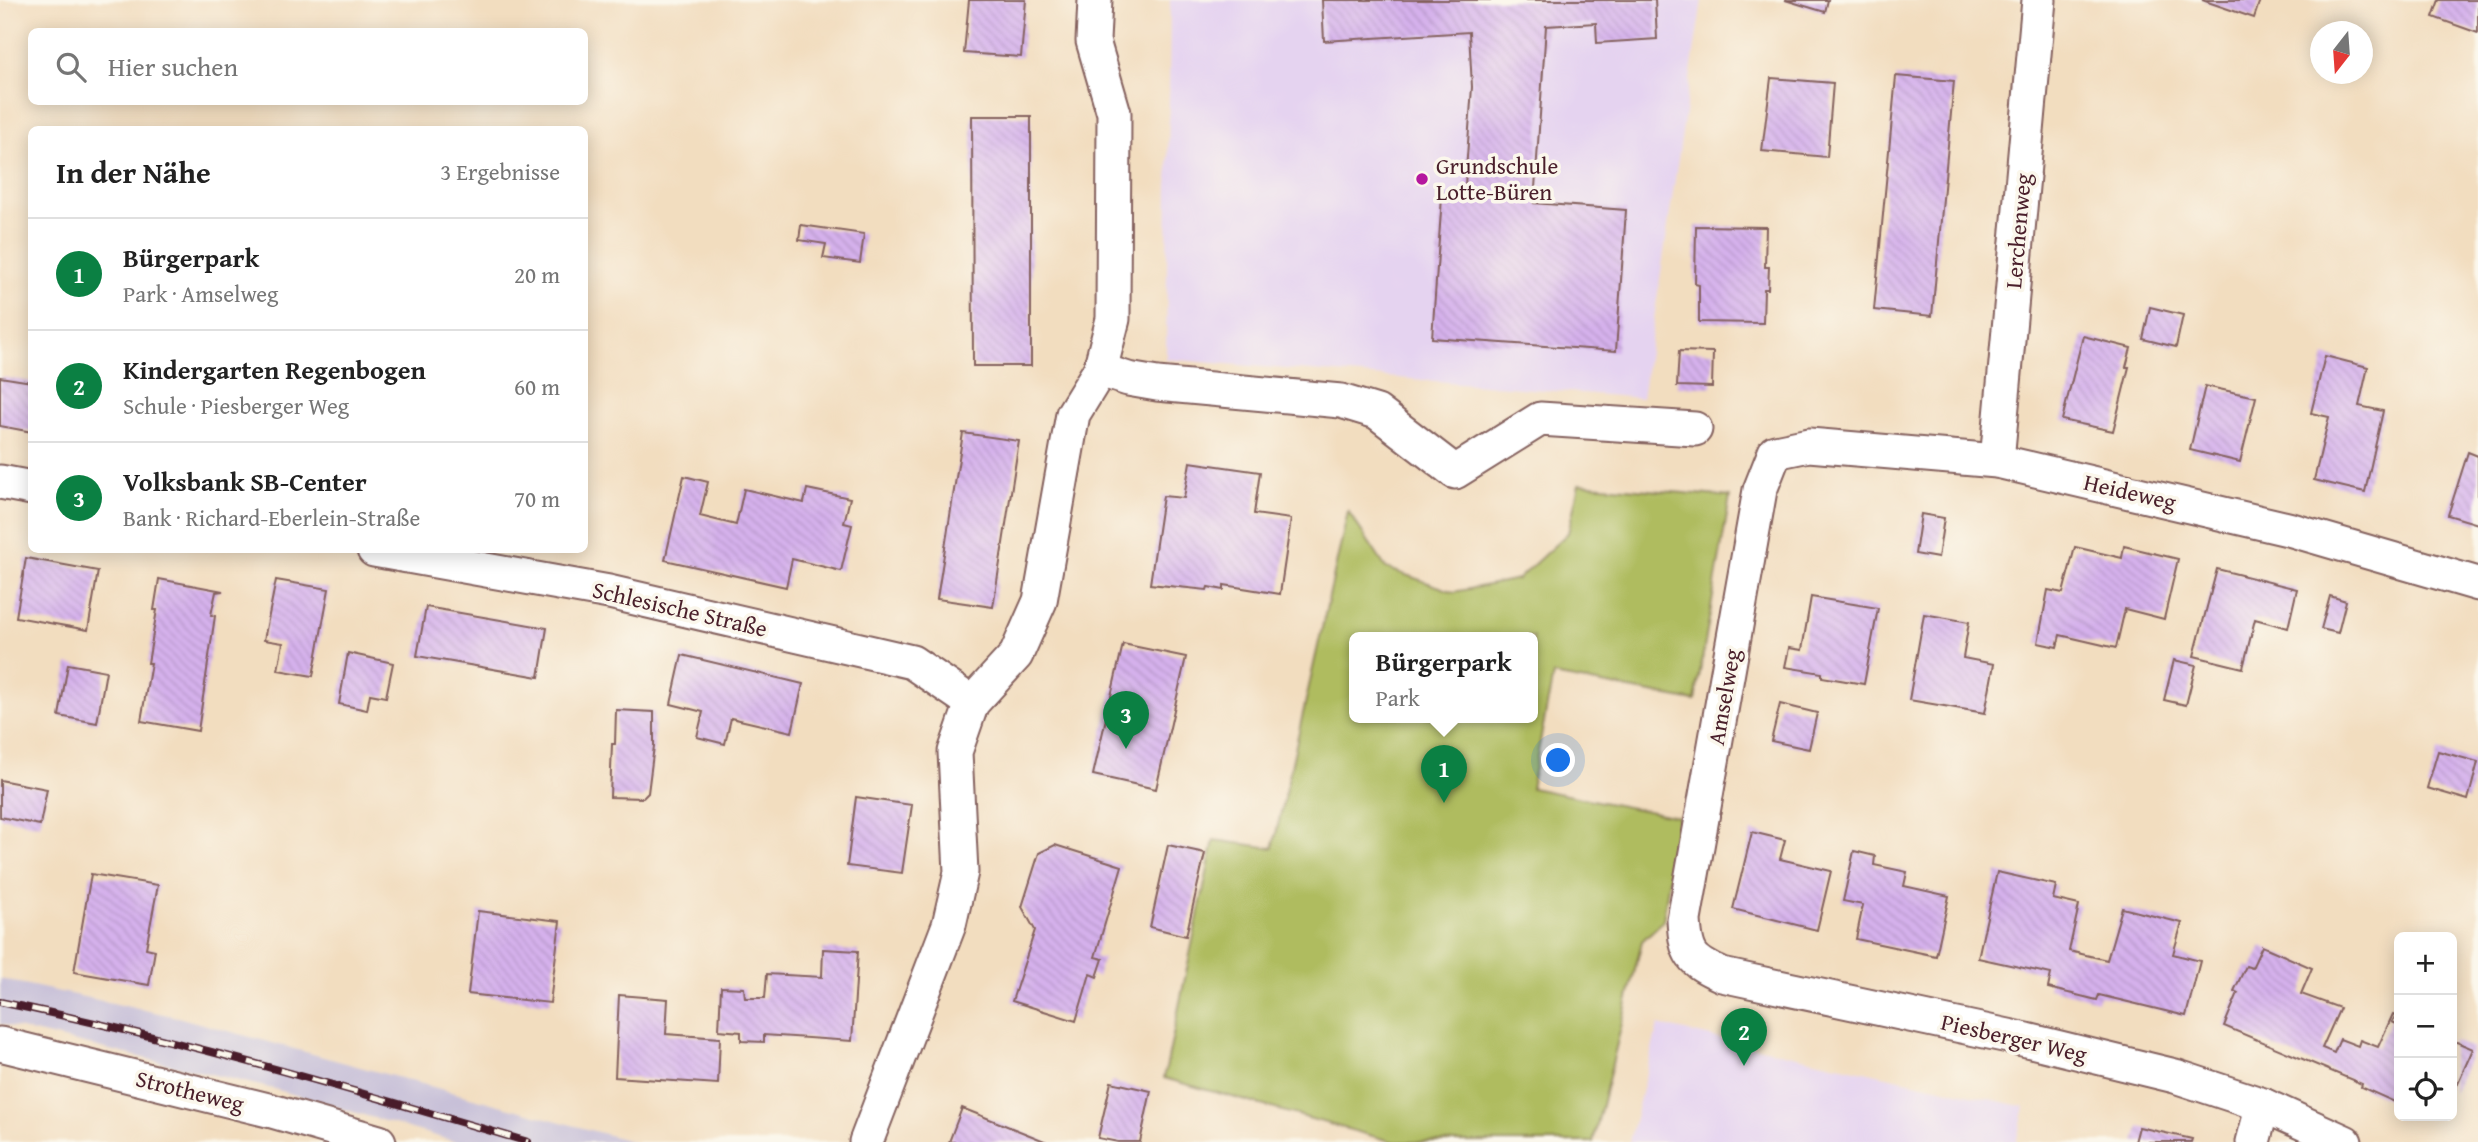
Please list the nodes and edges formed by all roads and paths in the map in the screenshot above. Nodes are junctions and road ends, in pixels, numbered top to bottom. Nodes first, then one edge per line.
1 (1095, 0) edge
2 (2039, 0) edge
3 (1100, 370) junction
4 (1695, 429) dead end
5 (1775, 452) joint
6 (1997, 461) junction
7 (0, 482) edge
8 (28, 487) edge
9 (391, 553) edge
10 (2478, 584) edge
11 (972, 703) junction
12 (1685, 946) joint
13 (0, 1044) edge
14 (2263, 1105) junction
15 (379, 1142) edge
16 (866, 1142) edge
17 (2253, 1142) edge
18 (2345, 1142) edge

1 - 3 street
2 - 6 street, Lerchenweg
3 - 4 street
3 - 11 street
5 - 6 street, Heideweg
5 - 12 street, Amselweg
6 - 10 street, Heideweg
7 - 8 street
9 - 11 street, Schlesische Straße
11 - 16 street
12 - 14 street, Piesberger Weg
13 - 15 street, Strotheweg
14 - 17 street
14 - 18 street, Piesberger Weg

